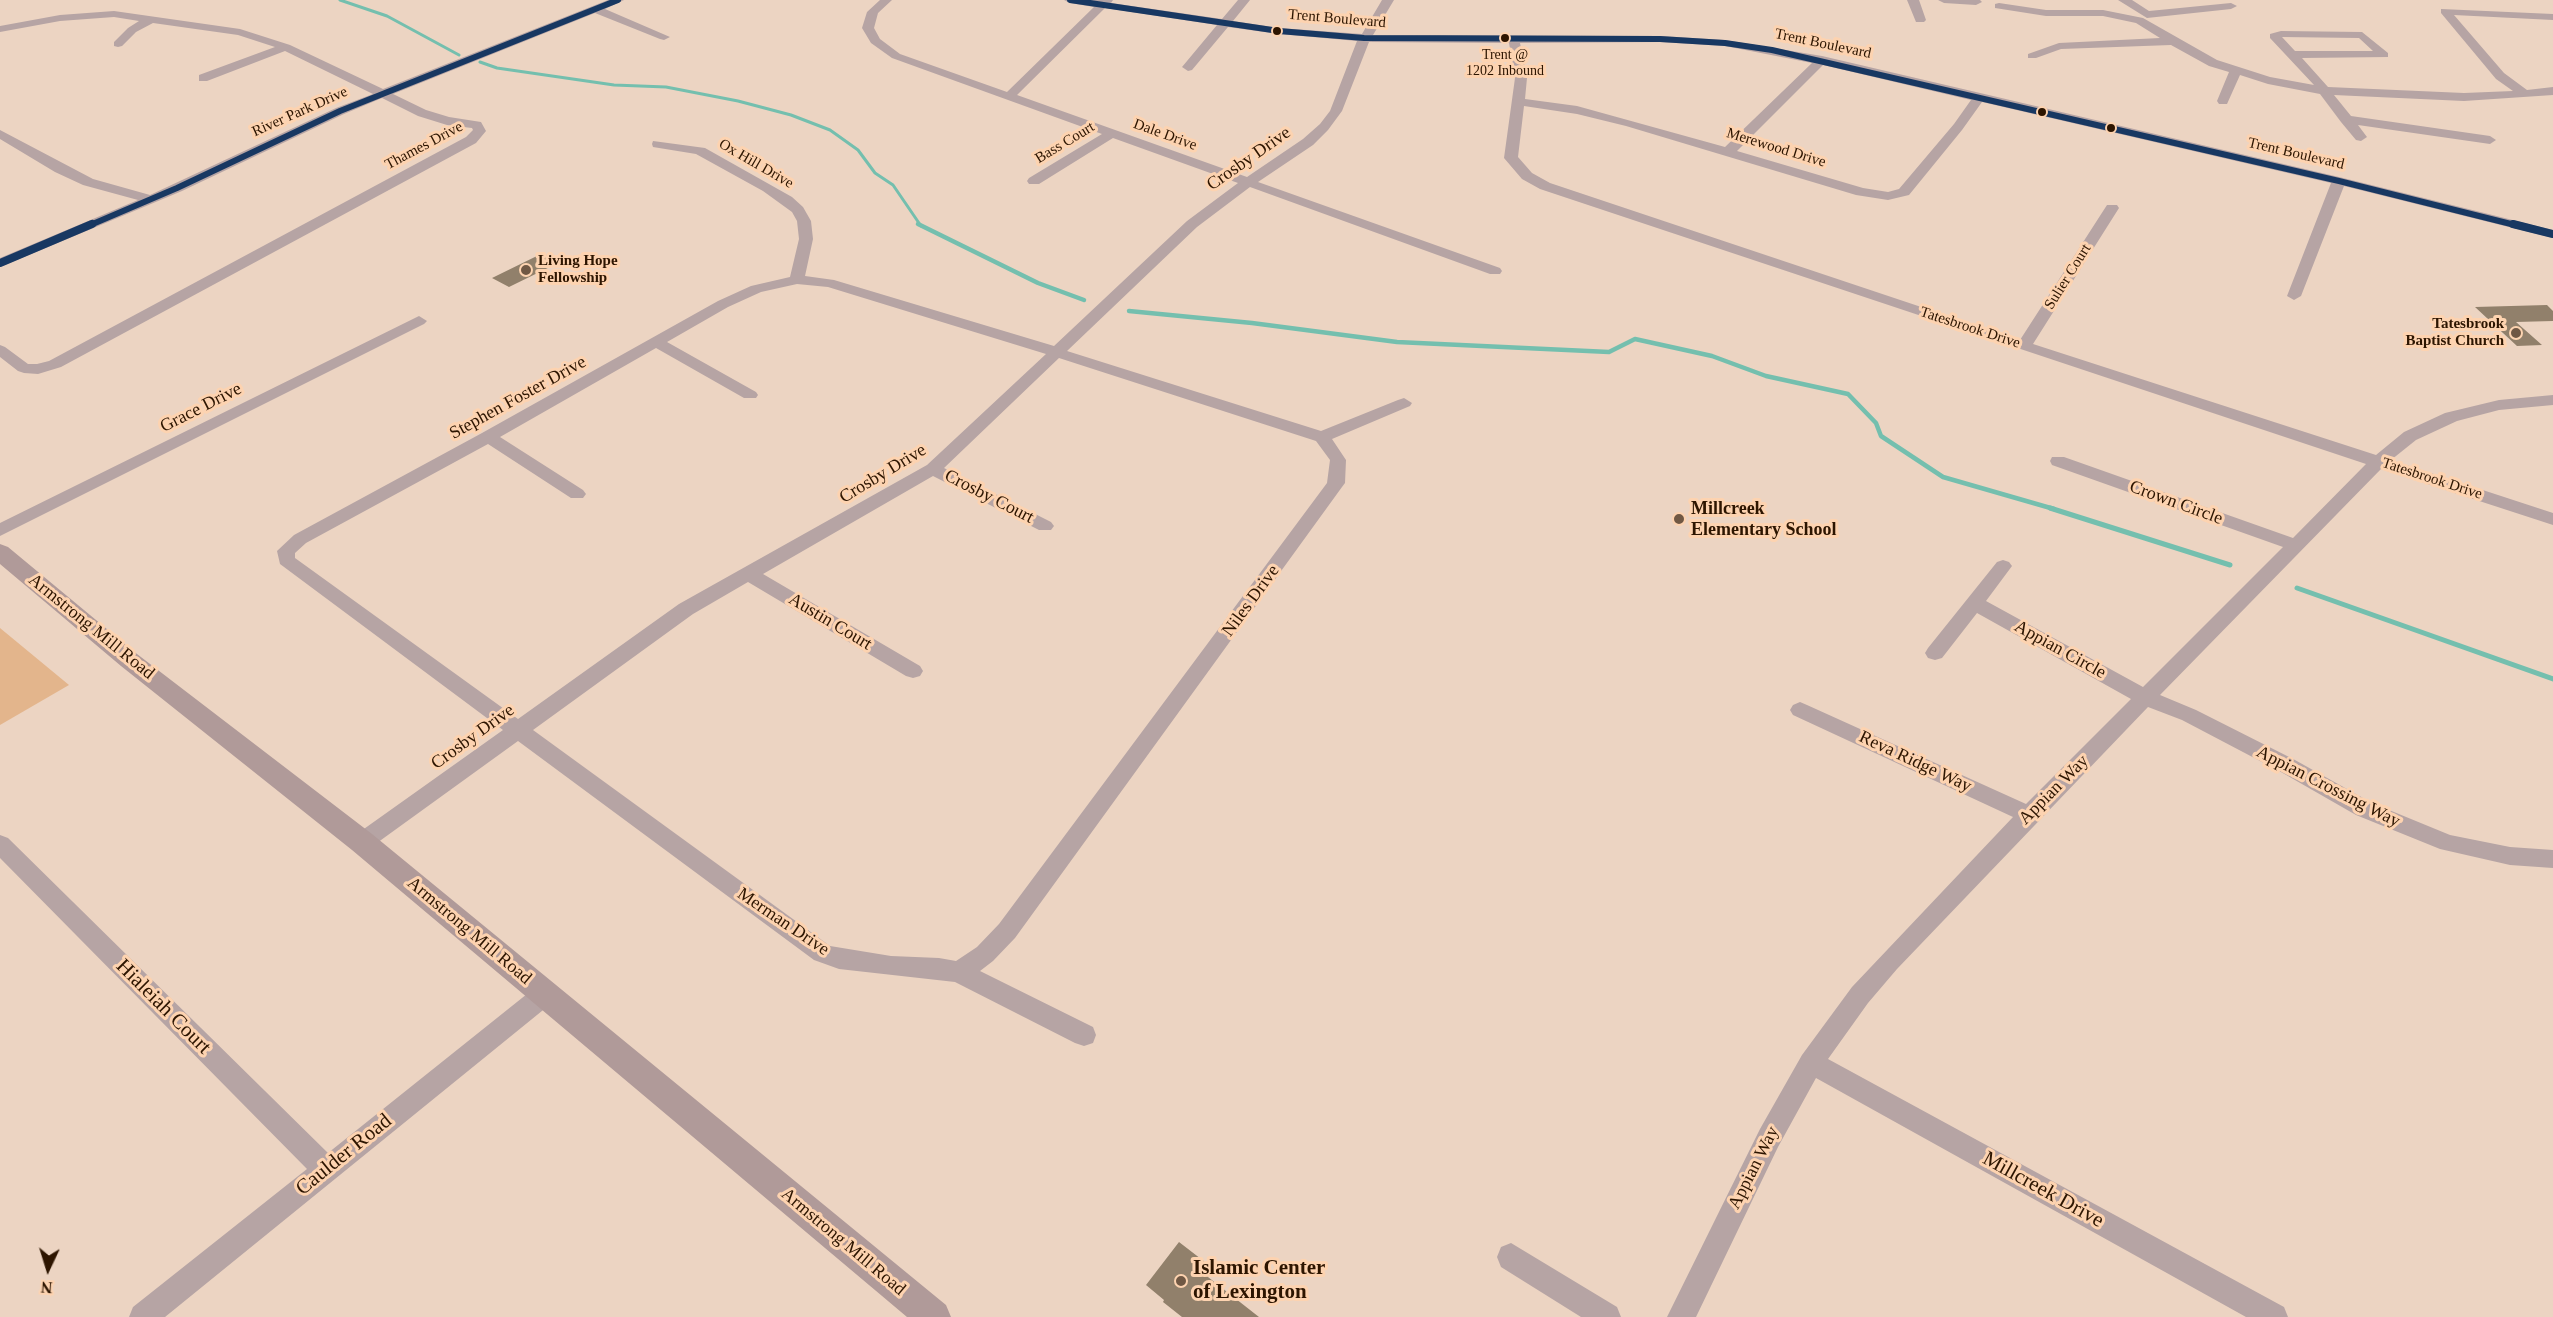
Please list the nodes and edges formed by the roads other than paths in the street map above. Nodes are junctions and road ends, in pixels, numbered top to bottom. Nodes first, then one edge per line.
1 (618, 0) edge
2 (886, 0) edge
3 (1070, 0) edge
4 (1244, 0) edge
5 (1388, 0) edge
6 (1913, 0) edge
7 (1944, 0) edge
8 (2124, 0) edge
9 (2222, 0) edge
10 (2463, 0) edge
11 (1104, 2) edge
12 (1976, 2) dead end
13 (2024, 5) edge
14 (1999, 6) dead end
15 (595, 9) junction
16 (2445, 10) junction
17 (2553, 17) edge
18 (153, 18) junction
19 (2143, 18) junction
20 (1920, 20) dead end
21 (1225, 22) junction
22 (0, 29) edge
23 (664, 37) dead end
24 (1364, 39) junction
25 (1514, 40) junction
26 (2172, 41) junction
27 (118, 44) dead end
28 (286, 47) junction
29 (2293, 54) junction
30 (2032, 56) dead end
31 (1822, 60) junction
32 (1188, 67) dead end
33 (2236, 70) junction
34 (203, 78) dead end
35 (2553, 81) edge
36 (2321, 87) junction
37 (2513, 87) junction
38 (2553, 91) edge
39 (382, 94) junction
40 (2525, 94) junction
41 (1009, 96) junction
42 (1980, 97) junction
43 (2223, 101) dead end
44 (1519, 102) junction
45 (2345, 119) junction
46 (1113, 133) junction
47 (0, 134) edge
48 (2361, 137) dead end
49 (2490, 140) dead end
50 (658, 144) dead end
51 (1729, 151) junction
52 (1034, 181) dead end
53 (2339, 181) junction
54 (1250, 183) junction
55 (150, 199) junction
56 (2112, 208) dead end
57 (2553, 234) edge
58 (0, 263) edge
59 (1495, 271) dead end
60 (797, 280) junction
61 (2294, 296) dead end
62 (419, 321) dead end
63 (658, 343) junction
64 (2024, 346) junction
65 (0, 350) edge
66 (1057, 353) junction
67 (750, 395) dead end
68 (2553, 400) edge
69 (1404, 403) dead end
70 (488, 437) junction
71 (1322, 437) junction
72 (2058, 461) dead end
73 (2378, 462) junction
74 (933, 469) junction
75 (577, 495) dead end
76 (2553, 519) edge
77 (1045, 526) dead end
78 (0, 530) edge
79 (2295, 545) junction
80 (0, 552) edge
81 (2003, 566) dead end
82 (747, 573) junction
83 (1973, 602) junction
84 (1935, 653) dead end
85 (913, 671) dead end
86 (2146, 698) junction
87 (1800, 710) dead end
88 (516, 730) junction
89 (2029, 814) junction
90 (362, 842) junction
91 (0, 844) edge
92 (2553, 859) edge
93 (959, 972) junction
94 (545, 994) junction
95 (1084, 1035) dead end
96 (1811, 1063) junction
97 (326, 1169) junction
98 (1511, 1257) dead end
99 (143, 1317) edge
100 (934, 1317) edge
101 (1607, 1317) edge
102 (1681, 1317) edge
103 (2274, 1317) edge

1 - 15 street, River Park Drive
2 - 41 street, Dale Drive
3 - 11 street, Trent Boulevard
4 - 21 street
5 - 24 street, Crosby Drive
6 - 20 street
7 - 12 street
8 - 19 street
9 - 19 street
10 - 16 street
11 - 21 street, Trent Boulevard
11 - 41 street
13 - 14 street
13 - 19 street
15 - 23 street
15 - 39 street, River Park Drive
16 - 17 street
16 - 37 street
18 - 22 street, Thames Drive
18 - 27 street
18 - 28 street, Thames Drive
19 - 26 street
21 - 24 street, Trent Boulevard
21 - 32 street
24 - 25 street, Trent Boulevard
24 - 54 street, Crosby Drive
25 - 31 street, Trent Boulevard
25 - 44 street, Tatesbrook Drive
26 - 30 street
26 - 33 street
28 - 34 street
28 - 39 street, Thames Drive
29 - 29 street
29 - 36 street
31 - 42 street, Trent Boulevard
31 - 51 street
33 - 36 street
33 - 43 street
35 - 37 street
36 - 37 street
36 - 40 street
36 - 45 street
37 - 40 street
38 - 40 street
39 - 55 street, River Park Drive
39 - 65 street, Thames Drive
41 - 46 street, Dale Drive
42 - 51 street, Merewood Drive
42 - 53 street, Trent Boulevard
44 - 51 street, Merewood Drive
44 - 64 street, Tatesbrook Drive
45 - 48 street
45 - 49 street
46 - 52 street, Bass Court
46 - 54 street, Dale Drive
47 - 55 street
50 - 60 street, Ox Hill Drive
53 - 57 street, Trent Boulevard
53 - 61 street
54 - 59 street, Dale Drive
54 - 66 street, Crosby Drive
55 - 58 street, River Park Drive
56 - 64 street, Sulier Court
60 - 63 street, Stephen Foster Drive
60 - 66 street, Stephen Foster Drive
62 - 78 street, Grace Drive
63 - 67 street
63 - 70 street, Stephen Foster Drive
64 - 73 street, Tatesbrook Drive
66 - 71 street
66 - 74 street, Crosby Drive
68 - 73 street, Appian Way
69 - 71 street
70 - 75 street
70 - 88 street, Stephen Foster Drive
71 - 93 street, Niles Drive
72 - 79 street, Crown Circle
73 - 76 street, Tatesbrook Drive
73 - 79 street, Appian Way
74 - 77 street, Crosby Court
74 - 82 street, Crosby Drive
79 - 86 street, Appian Way
80 - 90 main road, Armstrong Mill Road
81 - 83 street
82 - 85 street, Austin Court
82 - 88 street, Crosby Drive
83 - 84 street
83 - 86 street, Appian Circle
86 - 89 street, Appian Way
86 - 92 street, Appian Crossing Way
87 - 89 street, Reva Ridge Way
88 - 90 street, Crosby Drive
88 - 93 street, Merman Drive
89 - 96 street, Appian Way
90 - 94 main road, Armstrong Mill Road
91 - 97 street, Hialeiah Court
93 - 95 street, Merman Drive
94 - 97 street, Caulder Road
94 - 100 main road, Armstrong Mill Road
96 - 102 street, Appian Way
96 - 103 street, Millcreek Drive
97 - 99 street, Caulder Road
98 - 101 street

